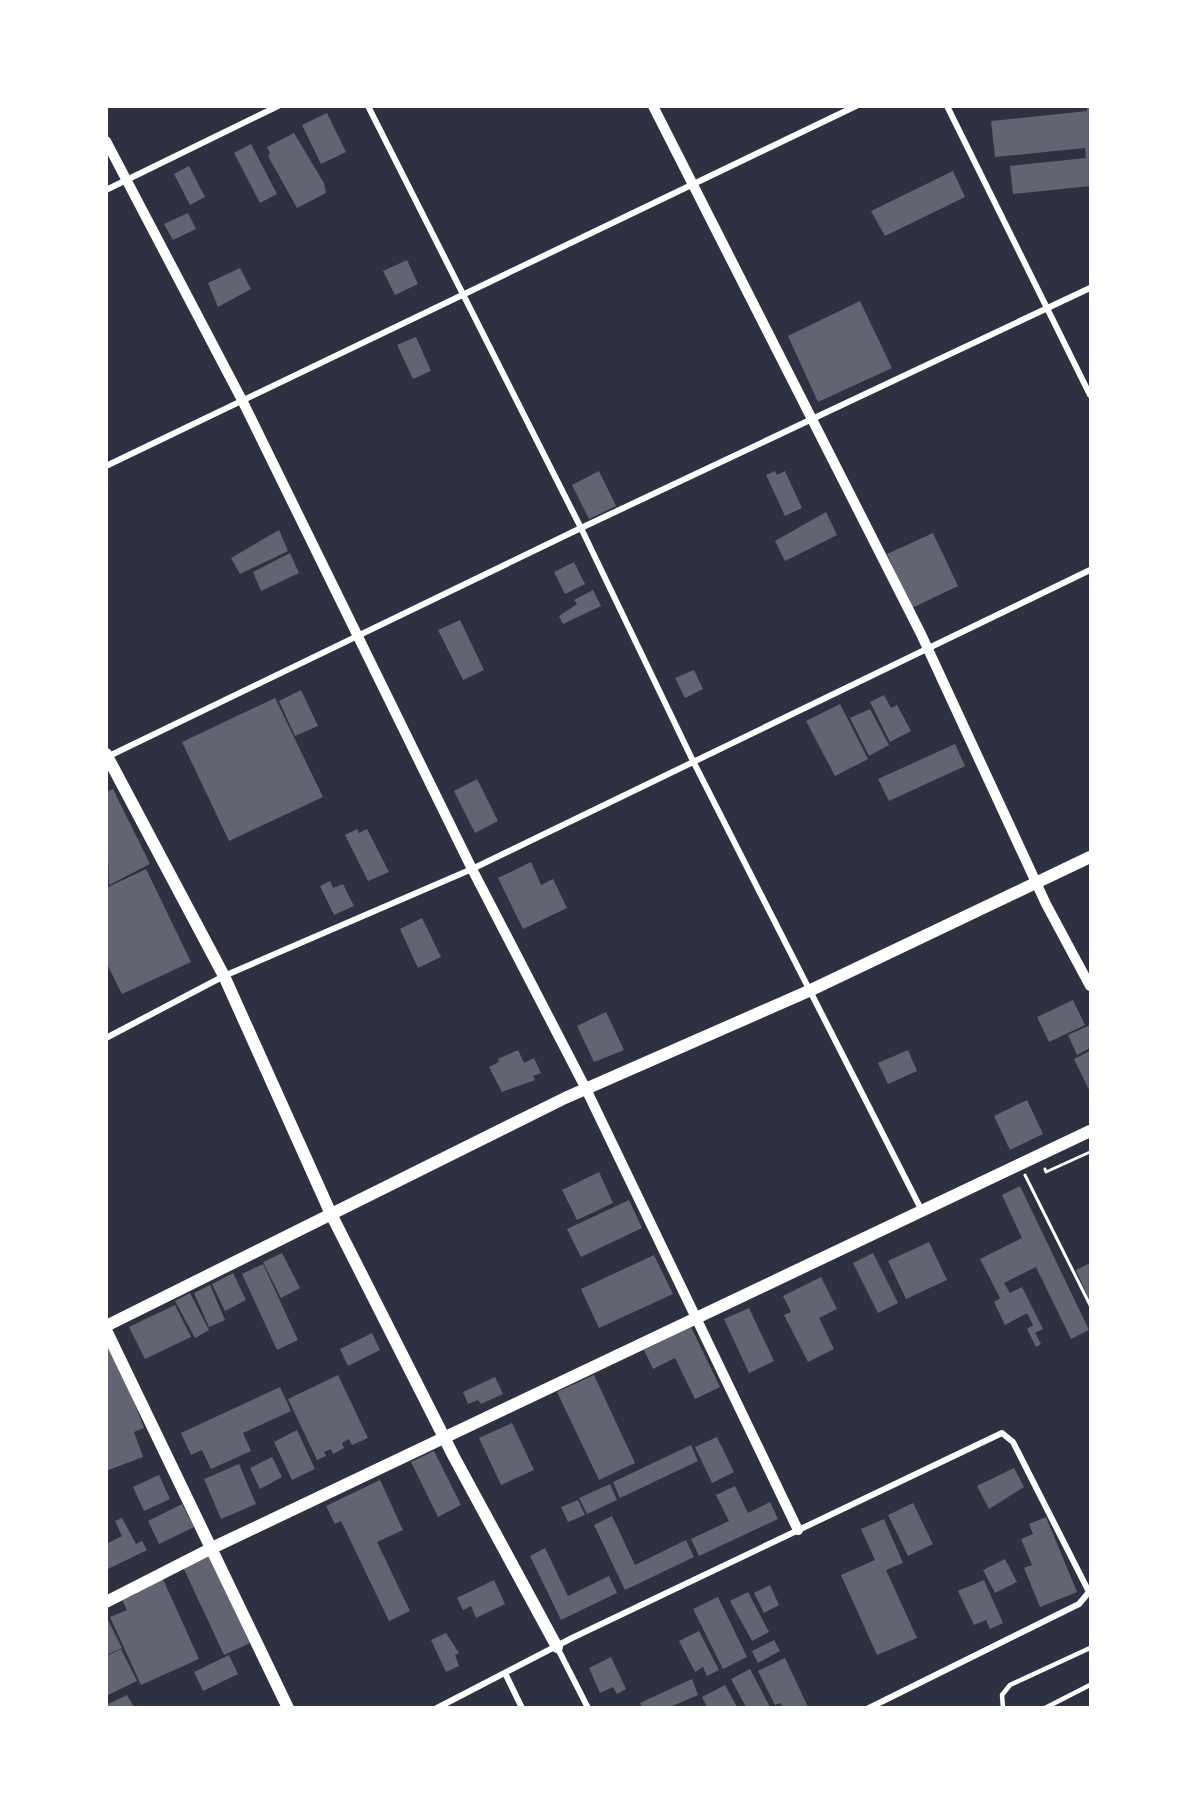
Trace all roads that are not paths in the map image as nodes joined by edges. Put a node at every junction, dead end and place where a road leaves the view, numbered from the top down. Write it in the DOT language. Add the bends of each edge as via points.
graph roads {
  1 [pos="278,106"];
  2 [pos="368,106"];
  3 [pos="653,106"];
  4 [pos="856,106"];
  5 [pos="947,106"];
  6 [pos="106,141"];
  7 [pos="126,180"];
  8 [pos="693,184"];
  9 [pos="106,190"];
  10 [pos="1090,288"];
  11 [pos="462,295"];
  12 [pos="1047,310"];
  13 [pos="1090,395"];
  14 [pos="243,402"];
  15 [pos="813,418"];
  16 [pos="106,466"];
  17 [pos="581,528"];
  18 [pos="1090,570"];
  19 [pos="359,636"];
  20 [pos="928,650"];
  21 [pos="107,756"];
  22 [pos="693,761"];
  23 [pos="1090,857"];
  24 [pos="472,869"];
  25 [pos="1036,883"];
  26 [pos="224,976"];
  27 [pos="1090,986"];
  28 [pos="811,990"];
  29 [pos="106,1038"];
  30 [pos="586,1089"];
  31 [pos="1090,1131"];
  32 [pos="923,1211"];
  33 [pos="331,1214"];
  34 [pos="699,1318"];
  35 [pos="106,1328"];
  36 [pos="444,1437"];
  37 [pos="798,1530"];
  38 [pos="212,1548"];
  39 [pos="1088,1598"];
  40 [pos="106,1602"];
  41 [pos="557,1647"];
  42 [pos="1090,1648"];
  43 [pos="505,1673"];
  44 [pos="1090,1685"];
  45 [pos="288,1707"];
  46 [pos="437,1707"];
  47 [pos="522,1707"];
  48 [pos="588,1707"];
  49 [pos="869,1707"];
  50 [pos="1003,1707"];
  51 [pos="1045,1707"];
  1 -- 7 [label="street"];
  2 -- 11 [label="street"];
  3 -- 8 [label="street"];
  4 -- 8 [label="street"];
  5 -- 12 [label="street"];
  6 -- 7 [label="street"];
  7 -- 9 [label="street"];
  7 -- 14 [label="street"];
  8 -- 11 [label="street"];
  8 -- 15 [label="street"];
  10 -- 12 [label="street"];
  11 -- 14 [label="street"];
  11 -- 17 [label="street"];
  12 -- 13 [label="street"];
  12 -- 15 [label="street"];
  14 -- 16 [label="street"];
  14 -- 19 [label="street"];
  15 -- 17 [label="street"];
  15 -- 20 [label="street"];
  17 -- 19 [label="street"];
  17 -- 22 [label="street"];
  18 -- 20 [label="street"];
  19 -- 21 [label="street"];
  19 -- 24 [label="street"];
  20 -- 22 [label="street"];
  20 -- 25 [label="street"];
  21 -- 26 [label="main road"];
  22 -- 24 [label="street"];
  22 -- 28 [label="street"];
  23 -- 25 [label="main road"];
  24 -- 26 [label="street"];
  24 -- 30 [label="street"];
  25 -- 27 [label="street"];
  25 -- 28 [label="main road"];
  26 -- 29 [label="street"];
  26 -- 33 [label="main road"];
  28 -- 30 [label="main road"];
  28 -- 32 [label="street"];
  30 -- 33 [label="main road"];
  30 -- 34 [label="street"];
  31 -- 32 [label="main road"];
  32 -- 34 [label="main road"];
  33 -- 35 [label="main road"];
  33 -- 36 [label="main road"];
  34 -- 36 [label="main road"];
  34 -- 37 [label="street"];
  35 -- 38 [label="main road"];
  36 -- 38 [label="main road"];
  36 -- 41 [label="main road"];
  37 -- 39 [label="street" via="1002,1433 1013,1442 1089,1592"];
  37 -- 41 [label="street"];
  38 -- 40 [label="main road"];
  38 -- 45 [label="main road"];
  39 -- 49 [label="street"];
  41 -- 43 [label="street"];
  41 -- 48 [label="street"];
  42 -- 50 [label="lane" via="1010,1685 1002,1695"];
  43 -- 46 [label="street"];
  43 -- 47 [label="street"];
  44 -- 51 [label="lane"];
}
